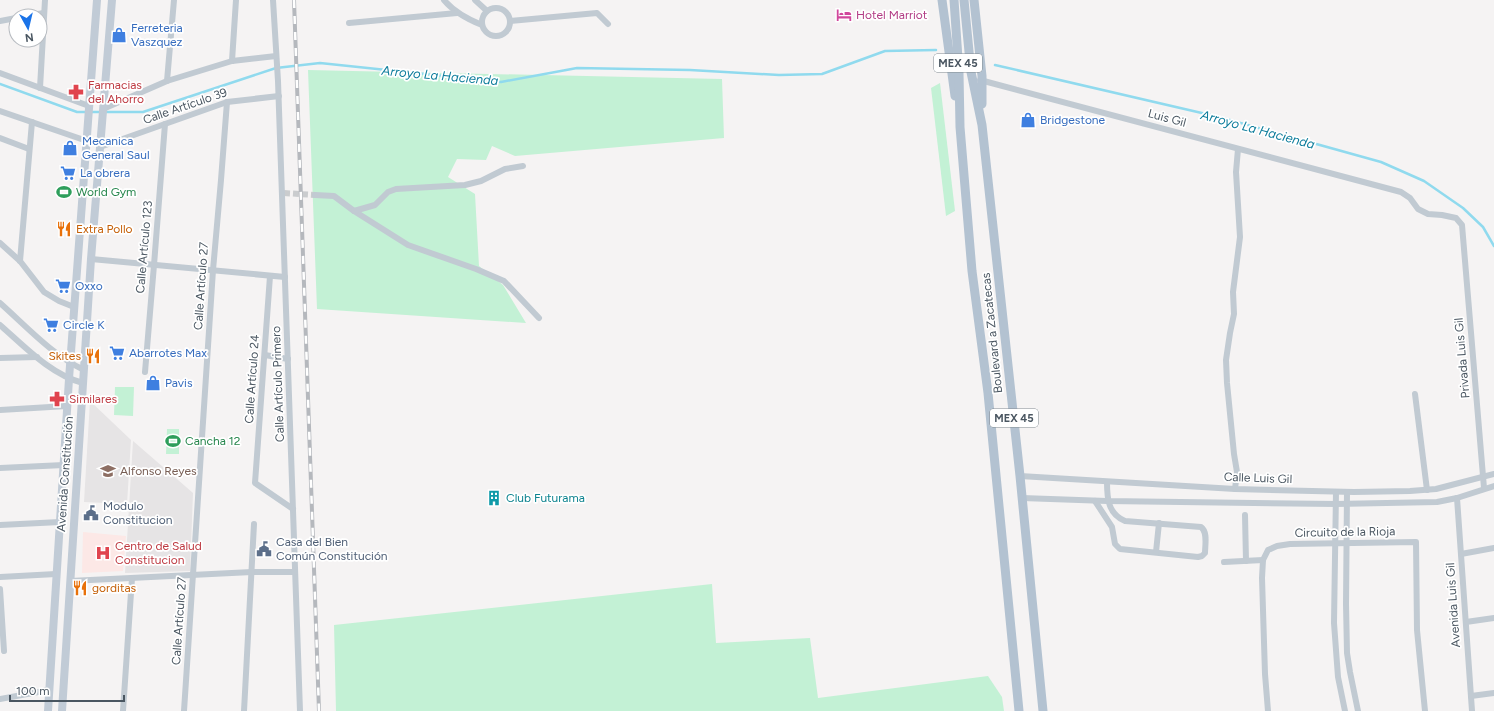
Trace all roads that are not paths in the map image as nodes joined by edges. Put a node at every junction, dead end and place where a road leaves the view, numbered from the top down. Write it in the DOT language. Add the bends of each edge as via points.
graph roads {
  1 [pos="97,0"];
  2 [pos="112,0"];
  3 [pos="174,0"];
  4 [pos="236,0"];
  5 [pos="273,0"];
  6 [pos="444,0"];
  7 [pos="475,0"];
  8 [pos="942,0"];
  9 [pos="954,0"];
  10 [pos="964,0"];
  11 [pos="974,0"];
  12 [pos="487,11"];
  13 [pos="457,13"];
  14 [pos="510,21"];
  15 [pos="348,23"];
  16 [pos="608,24"];
  17 [pos="482,25"];
  18 [pos="42,48"];
  19 [pos="276,56"];
  20 [pos="232,61"];
  21 [pos="0,73"];
  22 [pos="977,79"];
  23 [pos="168,81"];
  24 [pos="40,88"];
  25 [pos="279,96"];
  26 [pos="227,102"];
  27 [pos="89,108"];
  28 [pos="0,111"];
  29 [pos="103,111"];
  30 [pos="32,122"];
  31 [pos="164,124"];
  32 [pos="960,127"];
  33 [pos="0,138"];
  34 [pos="87,138"];
  35 [pos="100,147"];
  36 [pos="1238,148"];
  37 [pos="29,149"];
  38 [pos="524,166"];
  39 [pos="315,195"];
  40 [pos="354,211"];
  41 [pos="1462,226"];
  42 [pos="0,243"];
  43 [pos="91,259"];
  44 [pos="20,261"];
  45 [pos="154,265"];
  46 [pos="213,270"];
  47 [pos="270,276"];
  48 [pos="285,278"];
  49 [pos="0,303"];
  50 [pos="74,307"];
  51 [pos="539,318"];
  52 [pos="0,325"];
  53 [pos="265,355"];
  54 [pos="37,357"];
  55 [pos="0,358"];
  56 [pos="288,359"];
  57 [pos="71,364"];
  58 [pos="84,370"];
  59 [pos="144,372"];
  60 [pos="69,379"];
  61 [pos="83,383"];
  62 [pos="1415,394"];
  63 [pos="67,406"];
  64 [pos="0,410"];
  65 [pos="64,465"];
  66 [pos="0,468"];
  67 [pos="1494,474"];
  68 [pos="1020,476"];
  69 [pos="1482,477"];
  70 [pos="1107,482"];
  71 [pos="1494,486"];
  72 [pos="1484,488"];
  73 [pos="1235,489"];
  74 [pos="1427,490"];
  75 [pos="1336,492"];
  76 [pos="1347,492"];
  77 [pos="1022,498"];
  78 [pos="1457,498"];
  79 [pos="1095,501"];
  80 [pos="1107,501"];
  81 [pos="1336,504"];
  82 [pos="1347,504"];
  83 [pos="293,509"];
  84 [pos="1244,516"];
  85 [pos="60,522"];
  86 [pos="254,524"];
  87 [pos="1159,524"];
  88 [pos="0,525"];
  89 [pos="1336,542"];
  90 [pos="1346,542"];
  91 [pos="1494,548"];
  92 [pos="1156,552"];
  93 [pos="1461,554"];
  94 [pos="1263,560"];
  95 [pos="1246,561"];
  96 [pos="1224,562"];
  97 [pos="252,572"];
  98 [pos="295,572"];
  99 [pos="56,574"];
  100 [pos="193,575"];
  101 [pos="0,577"];
  102 [pos="132,578"];
  103 [pos="70,581"];
  104 [pos="0,589"];
  105 [pos="1494,618"];
  106 [pos="1466,622"];
  107 [pos="4,651"];
  108 [pos="49,690"];
  109 [pos="1494,693"];
  110 [pos="1471,696"];
  111 [pos="0,699"];
  112 [pos="48,711"];
  113 [pos="62,711"];
  114 [pos="123,711"];
  115 [pos="184,711"];
  116 [pos="244,711"];
  117 [pos="300,711"];
  118 [pos="1019,711"];
  119 [pos="1043,711"];
  120 [pos="1268,711"];
  121 [pos="1344,711"];
  122 [pos="1358,711"];
  123 [pos="1425,711"];
  124 [pos="1472,711"];
  1 -- 27 [label="main road, Avenida Constitución"];
  2 -- 29 [label="main road, Avenida Constitución"];
  3 -- 23 [label="street"];
  4 -- 20 [label="street"];
  5 -- 19 [label="street, Calle Artículo Primero"];
  6 -- 13 [label="street"];
  7 -- 12 [label="street"];
  8 -- 32 [label="main road"];
  9 -- 32 [label="main road, Boulevard a Zacatecas / MEX 45"];
  10 -- 22 [label="main road, Boulevard a Zacatecas / MEX 45"];
  11 -- 22 [label="main road"];
  12 -- 14 [label="street" via="495,8 504,10"];
  12 -- 17 [label="street"];
  13 -- 15 [label="street"];
  13 -- 17 [label="street"];
  14 -- 16 [label="street" via="597,13"];
  14 -- 17 [label="street" via="508,30 500,36 490,35"];
  18 -- 24 [label="street"];
  19 -- 20 [label="street"];
  19 -- 25 [label="street, Calle Artículo Primero"];
  20 -- 23 [label="street"];
  21 -- 24 [label="street"];
  22 -- 36 [label="street, Luis Gil"];
  22 -- 68 [label="main road, Boulevard a Zacatecas / MEX 45"];
  23 -- 29 [label="street"];
  24 -- 27 [label="street"];
  25 -- 26 [label="street, Calle Artículo 39"];
  25 -- 48 [label="street, Calle Artículo Primero"];
  26 -- 31 [label="street, Calle Artículo 39"];
  26 -- 46 [label="street, Calle Artículo 27"];
  27 -- 34 [label="main road, Avenida Constitución"];
  28 -- 30 [label="street"];
  29 -- 35 [label="main road, Avenida Constitución"];
  30 -- 34 [label="street"];
  30 -- 37 [label="street"];
  31 -- 35 [label="street, Calle Artículo 39"];
  31 -- 45 [label="street, Calle Artículo 123"];
  32 -- 118 [label="main road, Boulevard a Zacatecas / MEX 45" via="972,271 988,393"];
  33 -- 37 [label="street"];
  34 -- 50 [label="main road, Avenida Constitución"];
  35 -- 43 [label="main road, Avenida Constitución"];
  36 -- 41 [label="street, Luis Gil" via="1401,192 1410,198 1418,209 1428,214 1456,218"];
  36 -- 73 [label="street" via="1236,172 1240,237 1233,292 1234,314 1226,360 1237,472"];
  37 -- 44 [label="street"];
  38 -- 40 [label="street" via="506,169 481,181 466,184 396,189 388,192 376,205"];
  39 -- 40 [label="street" via="334,196"];
  40 -- 51 [label="street" via="408,245 504,281"];
  41 -- 69 [label="street, Privada Luis Gil"];
  42 -- 44 [label="street"];
  43 -- 45 [label="street"];
  43 -- 58 [label="main road, Avenida Constitución"];
  44 -- 50 [label="street" via="44,292"];
  45 -- 46 [label="street"];
  45 -- 59 [label="street, Calle Artículo 123"];
  46 -- 47 [label="street"];
  46 -- 100 [label="street, Calle Artículo 27"];
  47 -- 48 [label="street"];
  47 -- 53 [label="street, Calle Artículo 24"];
  48 -- 56 [label="street, Calle Artículo Primero"];
  49 -- 57 [label="street"];
  50 -- 57 [label="main road, Avenida Constitución"];
  52 -- 54 [label="street"];
  53 -- 56 [label="street"];
  53 -- 83 [label="street, Calle Artículo 24" via="255,483"];
  54 -- 55 [label="street"];
  54 -- 60 [label="street"];
  56 -- 83 [label="street, Calle Artículo Primero"];
  57 -- 58 [label="street"];
  57 -- 60 [label="main road, Avenida Constitución"];
  58 -- 61 [label="main road, Avenida Constitución"];
  60 -- 61 [label="street"];
  60 -- 63 [label="main road, Avenida Constitución"];
  61 -- 103 [label="main road, Avenida Constitución"];
  62 -- 74 [label="street"];
  63 -- 64 [label="street"];
  63 -- 65 [label="main road, Avenida Constitución"];
  65 -- 66 [label="street"];
  65 -- 85 [label="main road, Avenida Constitución"];
  67 -- 69 [label="street, Calle Luis Gil"];
  68 -- 70 [label="street, Calle Luis Gil"];
  68 -- 77 [label="main road, Boulevard a Zacatecas / MEX 45"];
  69 -- 72 [label="street, Privada Luis Gil"];
  69 -- 74 [label="street, Calle Luis Gil"];
  70 -- 73 [label="street, Calle Luis Gil"];
  70 -- 80 [label="street"];
  71 -- 72 [label="street, Calle Luis Gil"];
  72 -- 78 [label="street, Calle Luis Gil"];
  73 -- 75 [label="street, Calle Luis Gil"];
  74 -- 76 [label="street, Calle Luis Gil"];
  75 -- 76 [label="street, Calle Luis Gil"];
  75 -- 81 [label="street"];
  76 -- 82 [label="street"];
  77 -- 79 [label="street, Calle Luis Gil"];
  77 -- 119 [label="main road, Boulevard a Zacatecas / MEX 45"];
  78 -- 82 [label="street, Calle Luis Gil" via="1437,502"];
  78 -- 93 [label="street, Avenida Luis Gil"];
  79 -- 80 [label="street, Calle Luis Gil"];
  79 -- 92 [label="street" via="1112,527 1115,544 1120,549"];
  80 -- 81 [label="street, Calle Luis Gil"];
  80 -- 87 [label="street" via="1117,518"];
  81 -- 82 [label="street, Calle Luis Gil"];
  81 -- 89 [label="street"];
  82 -- 90 [label="street"];
  83 -- 98 [label="street, Calle Artículo Primero"];
  84 -- 95 [label="street"];
  85 -- 88 [label="street"];
  85 -- 99 [label="main road, Avenida Constitución"];
  86 -- 97 [label="street"];
  87 -- 92 [label="street"];
  87 -- 92 [label="street" via="1201,527 1205,532 1205,553 1198,557"];
  89 -- 90 [label="street, Circuito de la Rioja"];
  89 -- 94 [label="street, Circuito de la Rioja" via="1277,546 1268,550"];
  89 -- 121 [label="street" via="1334,623 1338,677"];
  90 -- 122 [label="street" via="1347,653"];
  90 -- 123 [label="street, Circuito de la Rioja" via="1416,542 1418,630"];
  91 -- 93 [label="street"];
  93 -- 106 [label="street, Avenida Luis Gil"];
  94 -- 95 [label="street"];
  94 -- 120 [label="street" via="1264,674"];
  95 -- 96 [label="street"];
  97 -- 98 [label="street"];
  97 -- 100 [label="street"];
  97 -- 116 [label="street"];
  98 -- 117 [label="street, Calle Artículo Primero"];
  99 -- 101 [label="street"];
  99 -- 108 [label="main road, Avenida Constitución"];
  100 -- 102 [label="street"];
  100 -- 115 [label="street, Calle Artículo 27"];
  102 -- 103 [label="street"];
  102 -- 114 [label="street"];
  103 -- 113 [label="main road, Avenida Constitución"];
  104 -- 107 [label="street"];
  105 -- 106 [label="street"];
  106 -- 110 [label="street, Avenida Luis Gil"];
  108 -- 111 [label="street"];
  108 -- 112 [label="main road, Avenida Constitución"];
  109 -- 110 [label="street"];
  110 -- 124 [label="street, Avenida Luis Gil"];
}
